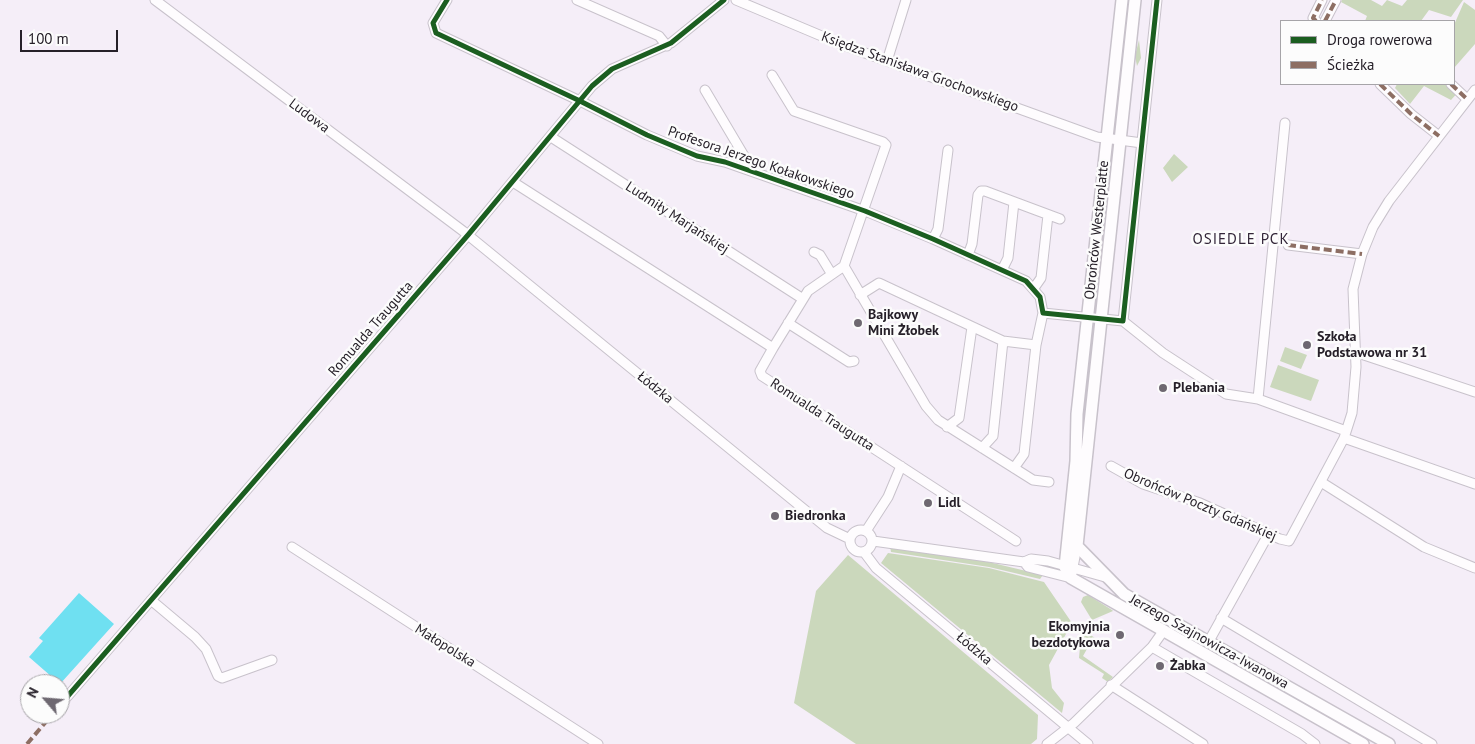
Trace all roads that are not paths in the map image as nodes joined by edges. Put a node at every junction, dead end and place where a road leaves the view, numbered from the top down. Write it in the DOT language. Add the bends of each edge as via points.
graph roads {
  1 [pos="155,0"];
  2 [pos="447,0"];
  3 [pos="577,0"];
  4 [pos="724,0"];
  5 [pos="736,0"];
  6 [pos="906,0"];
  7 [pos="1122,0"];
  8 [pos="1135,0"];
  9 [pos="1157,0"];
  10 [pos="1322,0"];
  11 [pos="1336,0"];
  12 [pos="1315,20"];
  13 [pos="1326,20"];
  14 [pos="667,46"];
  15 [pos="887,61"];
  16 [pos="772,75"];
  17 [pos="1381,85"];
  18 [pos="1453,85"];
  19 [pos="705,90"];
  20 [pos="1475,90"];
  21 [pos="1467,100"];
  22 [pos="580,101"];
  23 [pos="1285,123"];
  24 [pos="1439,136"];
  25 [pos="551,137"];
  26 [pos="1107,139"];
  27 [pos="1120,140"];
  28 [pos="1142,143"];
  29 [pos="948,150"];
  30 [pos="753,171"];
  31 [pos="513,182"];
  32 [pos="1014,202"];
  33 [pos="865,211"];
  34 [pos="1048,215"];
  35 [pos="1060,219"];
  36 [pos="466,233"];
  37 [pos="933,239"];
  38 [pos="1288,245"];
  39 [pos="814,252"];
  40 [pos="968,254"];
  41 [pos="1362,254"];
  42 [pos="844,266"];
  43 [pos="1002,270"];
  44 [pos="831,273"];
  45 [pos="1034,288"];
  46 [pos="860,295"];
  47 [pos="802,299"];
  48 [pos="1043,313"];
  49 [pos="1087,317"];
  50 [pos="1100,318"];
  51 [pos="1123,321"];
  52 [pos="788,323"];
  53 [pos="972,327"];
  54 [pos="1003,341"];
  55 [pos="1036,345"];
  56 [pos="773,348"];
  57 [pos="1355,352"];
  58 [pos="854,361"];
  59 [pos="1475,392"];
  60 [pos="1258,399"];
  61 [pos="947,427"];
  62 [pos="1345,434"];
  63 [pos="982,448"];
  64 [pos="900,466"];
  65 [pos="1111,466"];
  66 [pos="1014,468"];
  67 [pos="1049,482"];
  68 [pos="1321,482"];
  69 [pos="1475,484"];
  70 [pos="866,530"];
  71 [pos="1268,535"];
  72 [pos="850,539"];
  73 [pos="873,541"];
  74 [pos="1016,541"];
  75 [pos="1077,546"];
  76 [pos="292,548"];
  77 [pos="864,552"];
  78 [pos="1475,568"];
  79 [pos="1070,571"];
  80 [pos="1106,578"];
  81 [pos="151,600"];
  82 [pos="1221,618"];
  83 [pos="1164,630"];
  84 [pos="1209,641"];
  85 [pos="1152,647"];
  86 [pos="272,660"];
  87 [pos="1111,685"];
  88 [pos="70,693"];
  89 [pos="1068,728"];
  90 [pos="598,744"];
  91 [pos="1047,744"];
  92 [pos="1088,744"];
  93 [pos="1203,744"];
  94 [pos="1315,744"];
  95 [pos="1363,744"];
  96 [pos="1389,744"];
  97 [pos="1432,744"];
  1 -- 36 [label="street, Ludowa"];
  2 -- 22 [label="street, Profesora Jerzego Kołakowskiego" via="433,23 436,33"];
  3 -- 14 [label="street" via="659,36"];
  4 -- 14 [label="street, Romualda Traugutta"];
  5 -- 15 [label="street, Księdza Stanisława Grochowskiego"];
  6 -- 15 [label="street"];
  7 -- 26 [label="main road, Obrońców Westerplatte"];
  8 -- 27 [label="main road, Obrońców Westerplatte"];
  9 -- 28 [label="street"];
  10 -- 12 [label="street" via="1313,18"];
  11 -- 13 [label="street"];
  14 -- 22 [label="street, Romualda Traugutta" via="612,69"];
  15 -- 26 [label="street, Księdza Stanisława Grochowskiego"];
  16 -- 33 [label="street, Profesora Jerzego Kołakowskiego" via="794,111 886,145"];
  17 -- 24 [label="street"];
  18 -- 21 [label="street"];
  19 -- 30 [label="street, Profesora Jerzego Kołakowskiego"];
  20 -- 21 [label="street"];
  21 -- 24 [label="street"];
  22 -- 25 [label="street, Romualda Traugutta"];
  22 -- 30 [label="street, Profesora Jerzego Kołakowskiego" via="697,156"];
  23 -- 60 [label="street"];
  24 -- 41 [label="street" via="1389,200"];
  25 -- 31 [label="street, Romualda Traugutta"];
  25 -- 47 [label="street, Ludmiły Marjańskiej"];
  26 -- 27 [label="street, Księdza Stanisława Grochowskiego"];
  26 -- 49 [label="main road, Obrońców Westerplatte"];
  27 -- 28 [label="street, Księdza Stanisława Grochowskiego"];
  27 -- 50 [label="main road, Obrońców Westerplatte"];
  28 -- 51 [label="street"];
  29 -- 37 [label="street" via="938,229"];
  30 -- 33 [label="street, Profesora Jerzego Kołakowskiego"];
  31 -- 36 [label="street, Romualda Traugutta"];
  31 -- 56 [label="street"];
  32 -- 34 [label="street"];
  32 -- 40 [label="street" via="985,191 978,195"];
  32 -- 43 [label="street" via="1008,258"];
  33 -- 37 [label="street, Profesora Jerzego Kołakowskiego"];
  33 -- 42 [label="street"];
  34 -- 35 [label="street"];
  34 -- 45 [label="street" via="1040,278"];
  36 -- 72 [label="street, Łódzka" via="827,528"];
  36 -- 81 [label="street, Romualda Traugutta"];
  37 -- 40 [label="street, Profesora Jerzego Kołakowskiego"];
  38 -- 41 [label="street"];
  39 -- 44 [label="street" via="820,254"];
  40 -- 43 [label="street, Profesora Jerzego Kołakowskiego"];
  41 -- 57 [label="street" via="1353,289"];
  42 -- 44 [label="street"];
  42 -- 46 [label="street"];
  43 -- 45 [label="street, Profesora Jerzego Kołakowskiego"];
  44 -- 47 [label="street"];
  45 -- 48 [label="street" via="1040,297"];
  46 -- 53 [label="street" via="879,284"];
  46 -- 61 [label="street" via="926,406"];
  47 -- 52 [label="street"];
  48 -- 49 [label="street"];
  48 -- 55 [label="street"];
  49 -- 50 [label="street"];
  49 -- 79 [label="main road, Obrońców Westerplatte"];
  50 -- 51 [label="street"];
  50 -- 75 [label="main road, Obrońców Westerplatte"];
  51 -- 60 [label="street" via="1163,353 1226,394"];
  52 -- 56 [label="street"];
  52 -- 58 [label="street" via="849,362"];
  53 -- 54 [label="street"];
  53 -- 61 [label="street" via="960,418"];
  54 -- 55 [label="street"];
  54 -- 63 [label="street" via="993,436"];
  55 -- 66 [label="street" via="1024,454"];
  56 -- 64 [label="street, Romualda Traugutta" via="760,371 762,376"];
  57 -- 59 [label="street"];
  57 -- 62 [label="street" via="1355,397"];
  60 -- 62 [label="street"];
  61 -- 63 [label="street"];
  62 -- 68 [label="street"];
  62 -- 69 [label="street"];
  63 -- 66 [label="street"];
  64 -- 70 [label="street" via="888,497"];
  64 -- 74 [label="street, Romualda Traugutta"];
  65 -- 71 [label="street, Obrońców Poczty Gdańskiej" via="1143,484 1200,503"];
  66 -- 67 [label="street" via="1033,480"];
  68 -- 71 [label="street, Obrońców Poczty Gdańskiej" via="1289,541"];
  68 -- 78 [label="street" via="1424,547"];
  70 -- 72 [label="street" via="856,531"];
  70 -- 73 [label="street"];
  71 -- 82 [label="street"];
  72 -- 77 [label="street" via="854,549"];
  73 -- 77 [label="street"];
  73 -- 79 [label="street, Jerzego Szajnowicza-Iwanowa" via="1024,562 1030,559 1048,561"];
  75 -- 79 [label="street, Obrońców Westerplatte"];
  75 -- 80 [label="main road"];
  76 -- 90 [label="street, Małopolska"];
  77 -- 89 [label="street, Łódzka" via="876,568"];
  79 -- 80 [label="street, Jerzego Szajnowicza-Iwanowa"];
  79 -- 83 [label="main road, Jerzego Szajnowicza-Iwanowa" via="1093,589"];
  80 -- 84 [label="main road, Jerzego Szajnowicza-Iwanowa" via="1124,594"];
  81 -- 86 [label="street" via="206,649 218,676 222,678"];
  81 -- 88 [label="street, Romualda Traugutta"];
  82 -- 84 [label="street"];
  82 -- 97 [label="street"];
  83 -- 85 [label="street"];
  83 -- 95 [label="main road, Jerzego Szajnowicza-Iwanowa"];
  84 -- 96 [label="main road, Jerzego Szajnowicza-Iwanowa"];
  85 -- 87 [label="street"];
  85 -- 94 [label="street"];
  87 -- 89 [label="street"];
  87 -- 93 [label="street"];
  89 -- 91 [label="street"];
  89 -- 92 [label="street, Łódzka"];
}
